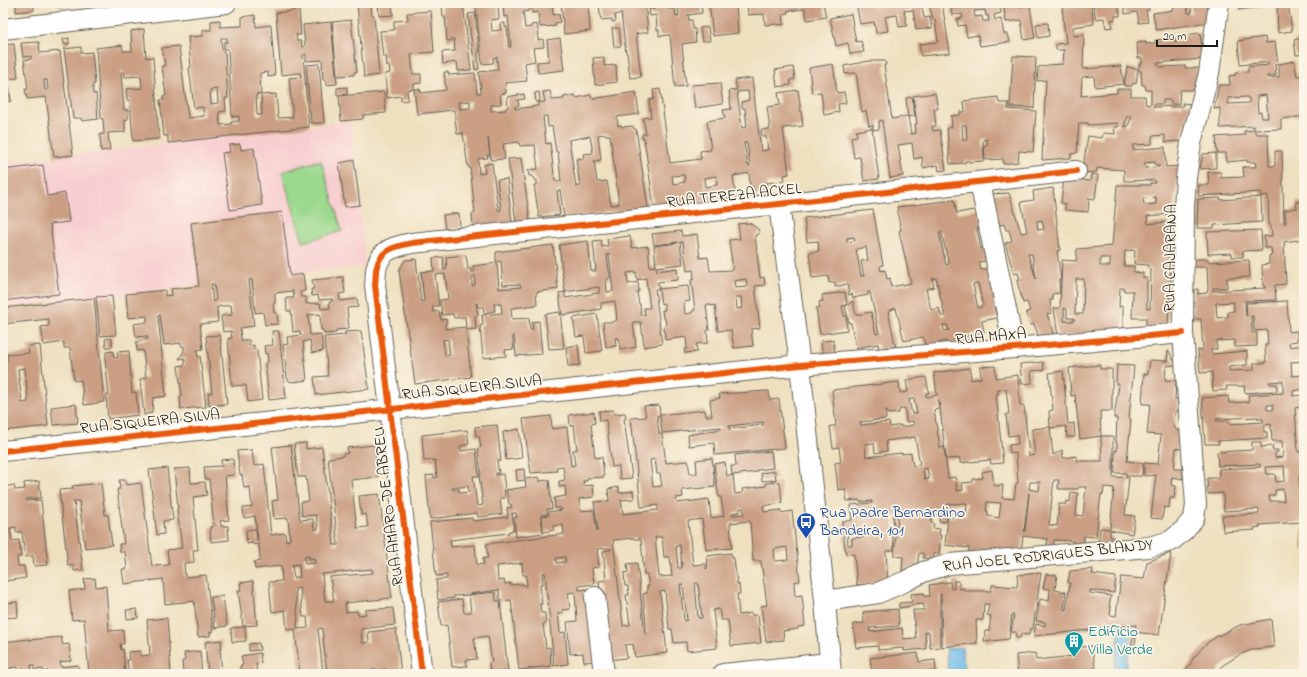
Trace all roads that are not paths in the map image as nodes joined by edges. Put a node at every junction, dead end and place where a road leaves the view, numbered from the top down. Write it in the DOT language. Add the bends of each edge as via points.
graph roads {
  1 [pos="226,3"];
  2 [pos="1219,3"];
  3 [pos="3,29"];
  4 [pos="1076,171"];
  5 [pos="980,182"];
  6 [pos="779,204"];
  7 [pos="395,246"];
  8 [pos="1183,333"];
  9 [pos="1014,348"];
  10 [pos="800,365"];
  11 [pos="391,410"];
  12 [pos="3,451"];
  13 [pos="1194,518"];
  14 [pos="595,597"];
  15 [pos="825,601"];
  16 [pos="830,668"];
  17 [pos="422,674"];
  18 [pos="604,674"];
  19 [pos="723,674"];
  1 -- 3 [label="street"];
  2 -- 8 [label="street, RUA CAJARANA" via="1209,73 1191,142 1186,178"];
  4 -- 5 [label="street, RUA TEREZA ACKEL"];
  5 -- 6 [label="street, RUA TEREZA ACKEL"];
  5 -- 9 [label="street"];
  6 -- 7 [label="street, RUA TEREZA ACKEL"];
  6 -- 10 [label="street"];
  7 -- 11 [label="street, RUA AMARO DE ABREU" via="382,255 377,266 375,285"];
  8 -- 9 [label="street, RUA MAXA"];
  8 -- 13 [label="street, RUA CAJARANA" via="1196,505"];
  9 -- 10 [label="street, RUA MAXA"];
  10 -- 11 [label="street, RUA SIQUEIRA SILVA"];
  10 -- 15 [label="street"];
  11 -- 12 [label="street, RUA SIQUEIRA SILVA"];
  11 -- 17 [label="street, RUA AMARO DE ABREU"];
  13 -- 15 [label="street, RUA JOEL RODRIGUES BLANDY" via="1171,541 1149,547 950,564 923,572 878,593"];
  14 -- 18 [label="street"];
  15 -- 16 [label="street"];
  16 -- 19 [label="street"];
}
